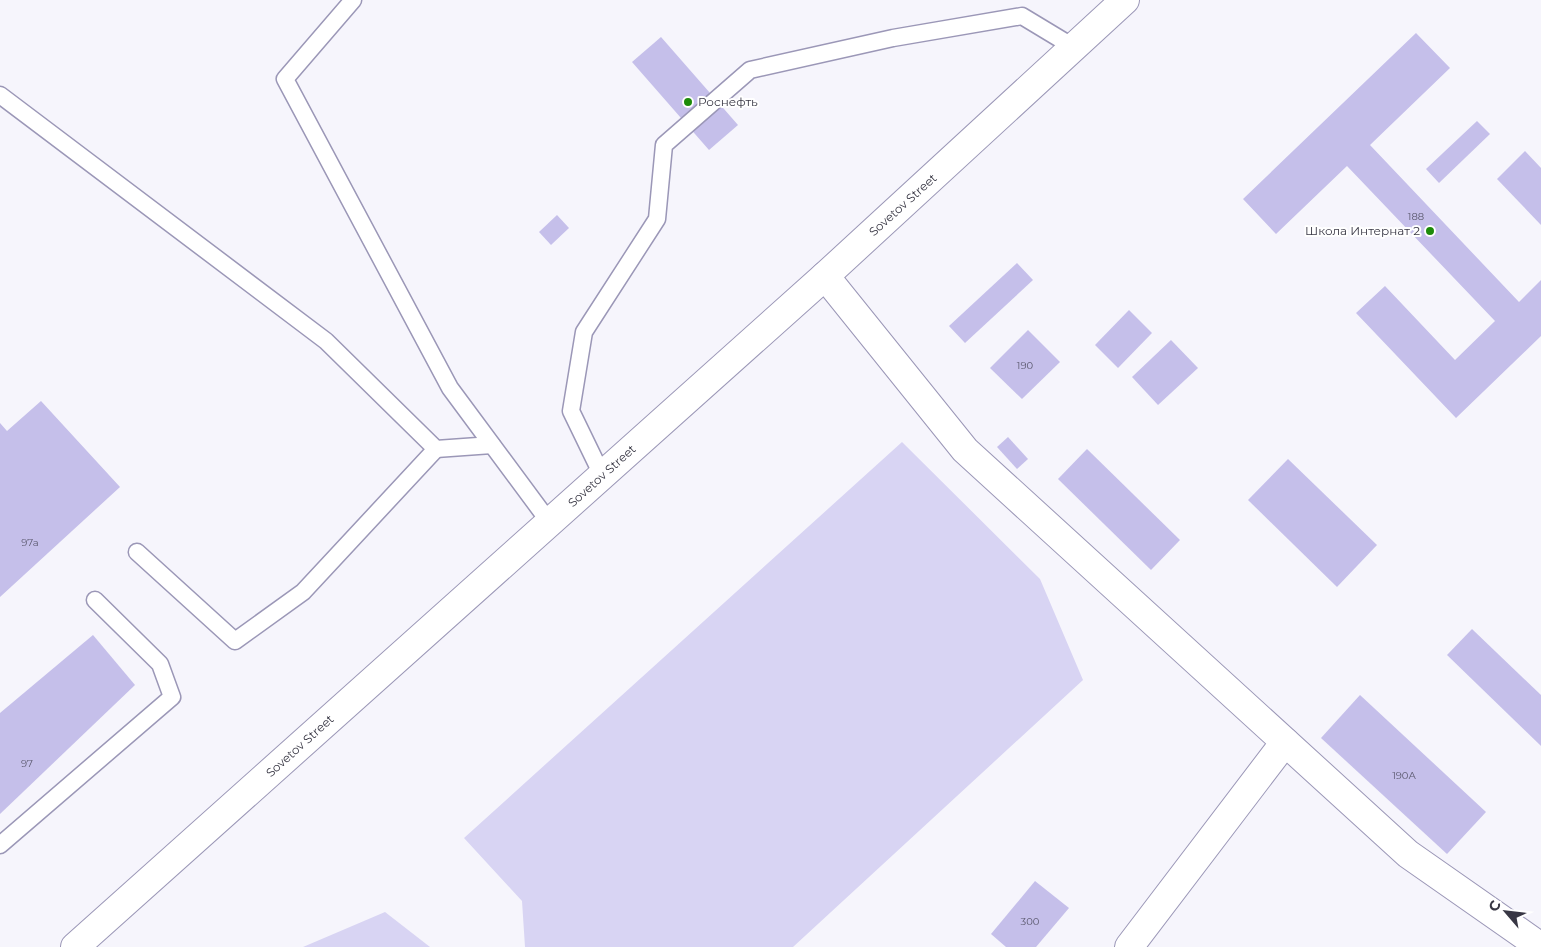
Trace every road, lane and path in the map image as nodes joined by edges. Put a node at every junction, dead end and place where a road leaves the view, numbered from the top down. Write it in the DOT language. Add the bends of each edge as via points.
graph roads {
  1 [pos="353,0"];
  2 [pos="1125,0"];
  3 [pos="1075,48"];
  4 [pos="0,95"];
  5 [pos="825,276"];
  6 [pos="492,445"];
  7 [pos="436,449"];
  8 [pos="602,475"];
  9 [pos="550,523"];
  10 [pos="138,552"];
  11 [pos="95,600"];
  12 [pos="1285,742"];
  13 [pos="0,845"];
  14 [pos="75,947"];
  15 [pos="1130,947"];
  16 [pos="1541,947"];
  1 -- 6 [label="lane" via="285,79 450,388"];
  2 -- 3 [label="main road, Sovetov Street"];
  3 -- 5 [label="main road, Sovetov Street"];
  3 -- 8 [label="lane" via="1022,16 893,38 750,70 664,145 658,219 584,332 571,411"];
  4 -- 7 [label="lane" via="326,341"];
  5 -- 8 [label="main road, Sovetov Street"];
  5 -- 12 [label="main road" via="965,450"];
  6 -- 7 [label="lane"];
  6 -- 9 [label="lane"];
  7 -- 10 [label="lane" via="304,592 235,642"];
  8 -- 9 [label="main road, Sovetov Street"];
  9 -- 14 [label="main road, Sovetov Street"];
  11 -- 13 [label="lane" via="160,664 172,696"];
  12 -- 15 [label="main road"];
  12 -- 16 [label="main road" via="1408,854"];
}
